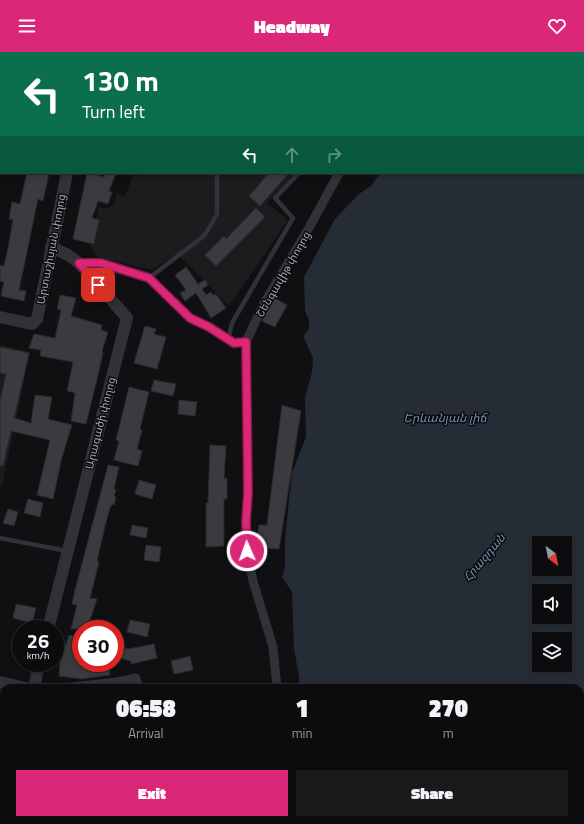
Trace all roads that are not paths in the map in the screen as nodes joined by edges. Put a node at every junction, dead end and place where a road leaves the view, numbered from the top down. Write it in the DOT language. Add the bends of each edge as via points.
graph roads {
  1 [pos="67,174"];
  2 [pos="217,174"];
  3 [pos="298,174"];
  4 [pos="338,174"];
  5 [pos="51,247"];
  6 [pos="79,263"];
  7 [pos="149,278"];
  8 [pos="0,317"];
  9 [pos="228,340"];
  10 [pos="246,342"];
  11 [pos="0,538"];
  12 [pos="67,551"];
  13 [pos="50,620"];
  14 [pos="37,672"];
  15 [pos="35,684"];
  16 [pos="98,684"];
  17 [pos="137,684"];
  18 [pos="278,684"];
  1 -- 5 [label="street, Արտաշիսյան փողոց"];
  2 -- 7 [label="lane" via="217,214 205,235"];
  3 -- 9 [label="lane" via="275,198 293,218 232,323"];
  4 -- 10 [label="street, Շենգավիթ փողոց" via="264,303"];
  5 -- 6 [label="street, Արագածի փողոց"];
  5 -- 8 [label="street, Արտաշիսյան փողոց" via="37,319 32,324"];
  6 -- 7 [label="lane" via="101,263"];
  6 -- 12 [label="street, Արագածի փողոց" via="127,318"];
  7 -- 9 [label="lane" via="190,318"];
  9 -- 10 [label="lane" via="234,343"];
  10 -- 18 [label="street, Շենգավիթ փողոց" via="247,551 253,581 273,647"];
  11 -- 12 [label="lane"];
  12 -- 13 [label="street, Արագածի փողոց"];
  14 -- 15 [label="street"];
  16 -- 17 [label="street" via="136,678"];
}
